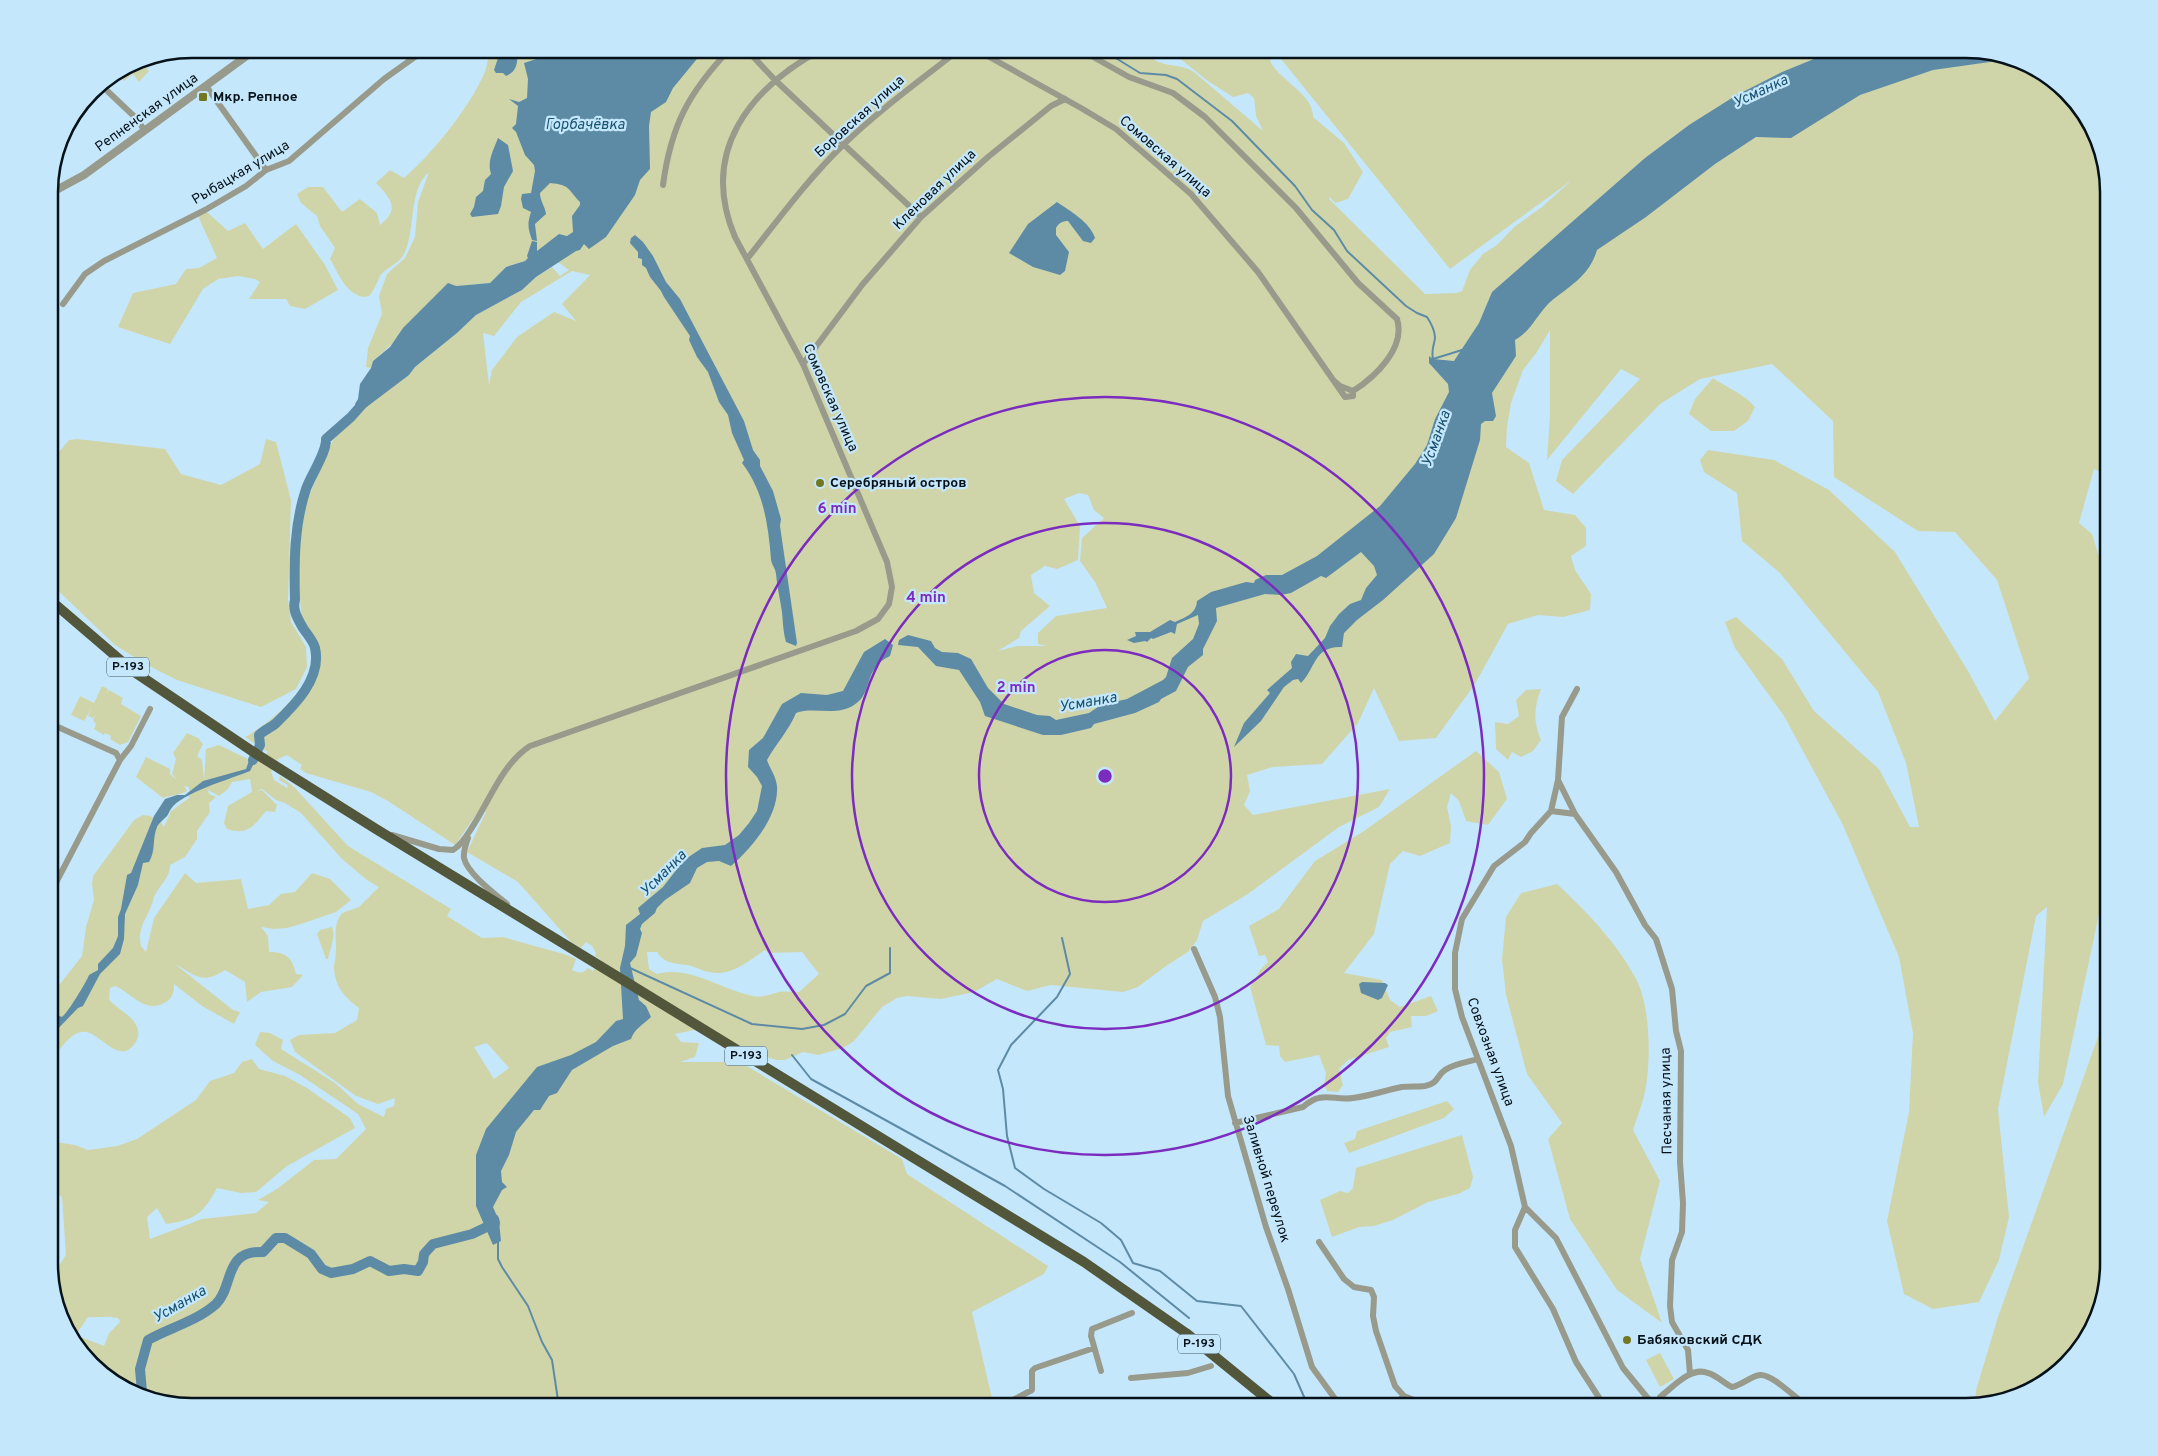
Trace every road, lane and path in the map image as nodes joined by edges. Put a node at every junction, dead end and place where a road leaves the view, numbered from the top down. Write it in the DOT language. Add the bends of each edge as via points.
graph roads {
  1 [pos="244,58"];
  2 [pos="413,58"];
  3 [pos="722,58"];
  4 [pos="754,58"];
  5 [pos="807,58"];
  6 [pos="948,58"];
  7 [pos="991,58"];
  8 [pos="1095,58"];
  9 [pos="775,80"];
  10 [pos="206,86"];
  11 [pos="105,89"];
  12 [pos="1065,99"];
  13 [pos="144,130"];
  14 [pos="843,145"];
  15 [pos="266,170"];
  16 [pos="663,185"];
  17 [pos="58,189"];
  18 [pos="921,217"];
  19 [pos="747,259"];
  20 [pos="63,304"];
  21 [pos="803,364"];
  22 [pos="58,607"];
  23 [pos="1577,689"];
  24 [pos="150,709"];
  25 [pos="58,727"];
  26 [pos="120,760"];
  27 [pos="1558,780"];
  28 [pos="1551,811"];
  29 [pos="481,812"];
  30 [pos="1576,814"];
  31 [pos="376,829"];
  32 [pos="58,879"];
  33 [pos="531,924"];
  34 [pos="1194,950"];
  35 [pos="1478,1059"];
  36 [pos="1235,1123"];
  37 [pos="1525,1207"];
  38 [pos="1319,1242"];
  39 [pos="1132,1313"];
  40 [pos="1094,1348"];
  41 [pos="1211,1366"];
  42 [pos="1100,1371"];
  43 [pos="1690,1374"];
  44 [pos="1131,1378"];
  45 [pos="1404,1396"];
  46 [pos="1017,1398"];
  47 [pos="1266,1398"];
  48 [pos="1334,1398"];
  49 [pos="1402,1398"];
  50 [pos="1409,1398"];
  51 [pos="1599,1398"];
  52 [pos="1651,1398"];
  53 [pos="1660,1398"];
  54 [pos="1797,1398"];
  1 -- 10 [label="street, Репненская улица"];
  2 -- 15 [label="street, Рыбацкая улица" via="384,79 289,161"];
  3 -- 16 [label="street" via="702,80 682,116 673,139"];
  4 -- 9 [label="street"];
  5 -- 9 [label="street, Сомовская улица"];
  6 -- 14 [label="street, Боровская улица"];
  7 -- 12 [label="street, Сомовская улица"];
  8 -- 12 [label="street, Сомовская улица" via="1129,77 1166,90 1195,108 1279,191 1351,275 1397,319 1397,336 1380,369 1353,391 1353,396 1345,398 1258,272 1191,194 1116,129"];
  9 -- 14 [label="street"];
  9 -- 19 [label="street, Сомовская улица" via="746,112 732,137 722,170 726,214"];
  10 -- 13 [label="street, Репненская улица"];
  10 -- 15 [label="street"];
  11 -- 13 [label="street" via="138,120"];
  12 -- 18 [label="street, Кленовая улица" via="1050,106 995,151"];
  13 -- 17 [label="street, Репненская улица"];
  14 -- 18 [label="street"];
  14 -- 19 [label="street, Боровская улица" via="797,195"];
  15 -- 20 [label="street, Рыбацкая улица" via="205,210 85,274"];
  18 -- 21 [label="street, Кленовая улица" via="862,285"];
  19 -- 21 [label="street, Сомовская улица"];
  21 -- 29 [label="street, Сомовская улица" via="887,562 892,592 885,611 871,624 847,634 534,744 513,762"];
  22 -- 31 [label="highway, Р-193" via="133,671 213,726"];
  23 -- 27 [label="street" via="1562,717"];
  24 -- 26 [label="street"];
  25 -- 26 [label="street" via="116,753"];
  26 -- 32 [label="street"];
  27 -- 28 [label="street"];
  27 -- 30 [label="street, Песчаная улица"];
  28 -- 30 [label="street"];
  28 -- 35 [label="street, Совхозная улица" via="1525,842 1489,871 1462,919 1455,953 1455,989"];
  29 -- 31 [label="street" via="460,844 451,851 420,845"];
  29 -- 33 [label="street" via="465,846 465,861 487,887"];
  30 -- 43 [label="street, Песчаная улица" via="1656,938 1672,989 1681,1051 1683,1202 1682,1232 1672,1260 1670,1306 1672,1322 1688,1350"];
  31 -- 33 [label="highway, Р-193"];
  33 -- 47 [label="highway, Р-193" via="1118,1284 1186,1333"];
  34 -- 36 [label="street, Заливной переулок" via="1215,997 1220,1017 1228,1096"];
  35 -- 36 [label="street" via="1448,1068 1434,1083 1423,1086 1400,1087 1348,1099 1322,1097 1303,1107"];
  35 -- 37 [label="street, Совхозная улица" via="1511,1146"];
  36 -- 48 [label="street, Заливной переулок" via="1312,1367"];
  37 -- 51 [label="street" via="1515,1230 1516,1247 1553,1309 1576,1362"];
  37 -- 52 [label="street" via="1556,1238 1623,1368"];
  38 -- 45 [label="street" via="1344,1279 1354,1287 1371,1290 1376,1331 1395,1386"];
  39 -- 40 [label="street" via="1092,1329"];
  40 -- 42 [label="street"];
  40 -- 46 [label="street" via="1034,1368 1032,1390"];
  41 -- 44 [label="street" via="1188,1373"];
  43 -- 53 [label="street"];
  43 -- 54 [label="street" via="1708,1372 1732,1387 1758,1375 1770,1377"];
  45 -- 49 [label="street"];
  45 -- 50 [label="street"];
}
